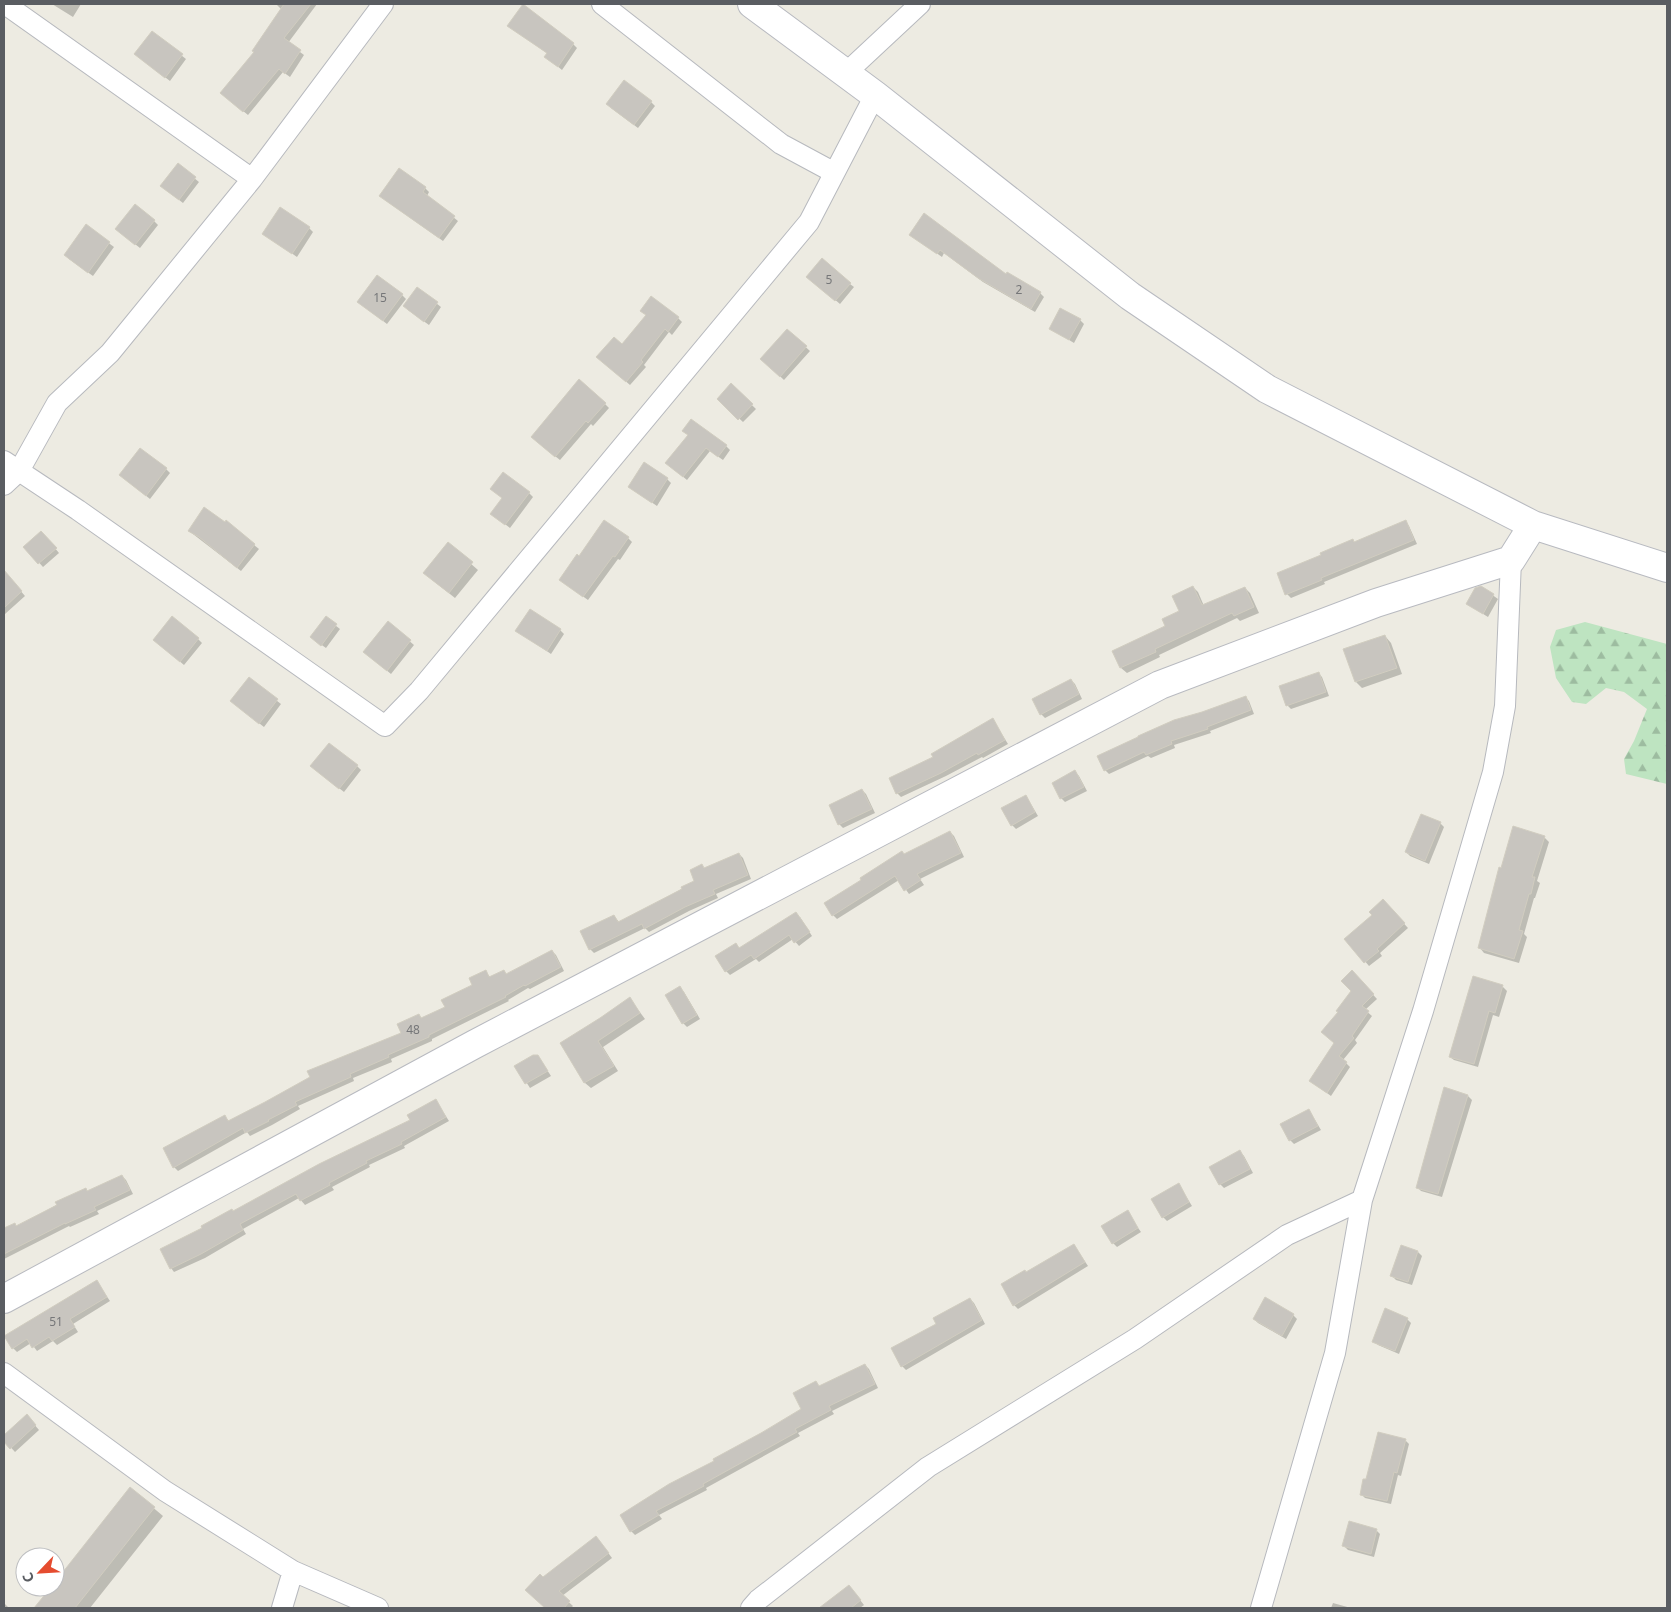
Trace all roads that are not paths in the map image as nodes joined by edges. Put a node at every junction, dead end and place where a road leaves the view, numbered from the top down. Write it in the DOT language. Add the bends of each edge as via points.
graph roads {
  1 [pos="5,4"];
  2 [pos="383,4"];
  3 [pos="602,4"];
  4 [pos="752,4"];
  5 [pos="920,4"];
  6 [pos="846,73"];
  7 [pos="875,95"];
  8 [pos="833,172"];
  9 [pos="252,179"];
  10 [pos="11,466"];
  11 [pos="4,485"];
  12 [pos="1533,525"];
  13 [pos="1511,560"];
  14 [pos="1667,568"];
  15 [pos="1362,1200"];
  16 [pos="4,1299"];
  17 [pos="4,1373"];
  18 [pos="293,1570"];
  19 [pos="282,1608"];
  20 [pos="378,1608"];
  21 [pos="752,1608"];
  22 [pos="1261,1608"];
  1 -- 9 [label="street"];
  2 -- 9 [label="street"];
  3 -- 8 [label="street" via="781,144"];
  4 -- 6 [label="street"];
  5 -- 6 [label="street"];
  6 -- 7 [label="street"];
  7 -- 8 [label="street"];
  7 -- 12 [label="street" via="1130,296 1267,389"];
  8 -- 10 [label="street" via="809,222 419,691 385,726"];
  9 -- 10 [label="street" via="110,353 57,403"];
  10 -- 11 [label="street"];
  12 -- 13 [label="street"];
  12 -- 14 [label="street"];
  13 -- 15 [label="street" via="1504,706 1493,772 1423,1011"];
  13 -- 16 [label="street" via="1376,603 1160,685 467,1049"];
  15 -- 21 [label="street" via="1287,1235 1135,1339 928,1467"];
  15 -- 22 [label="street" via="1335,1353"];
  17 -- 18 [label="street" via="165,1491"];
  18 -- 19 [label="street"];
  18 -- 20 [label="street"];
}
